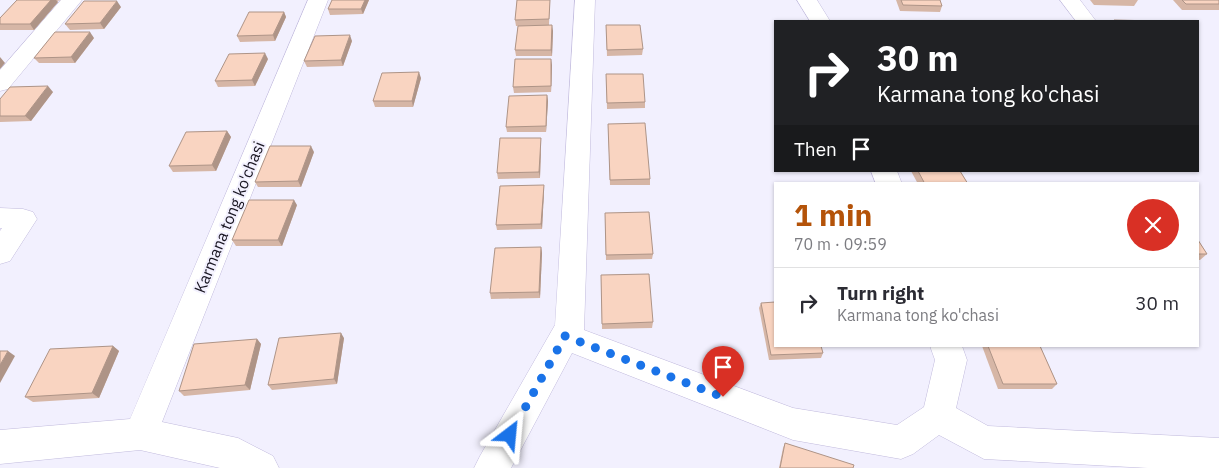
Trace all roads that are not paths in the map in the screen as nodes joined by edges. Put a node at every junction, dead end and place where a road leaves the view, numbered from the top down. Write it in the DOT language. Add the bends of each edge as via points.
graph roads {
  1 [pos="72,0"];
  2 [pos="318,0"];
  3 [pos="585,0"];
  4 [pos="807,0"];
  5 [pos="1070,0"];
  6 [pos="819,20"];
  7 [pos="1085,20"];
  8 [pos="0,84"];
  9 [pos="0,218"];
  10 [pos="0,253"];
  11 [pos="565,336"];
  12 [pos="946,347"];
  13 [pos="938,416"];
  14 [pos="140,434"];
  15 [pos="0,447"];
  16 [pos="1219,455"];
  17 [pos="261,468"];
  18 [pos="492,468"];
  1 -- 8 [label="street"];
  2 -- 14 [label="street, Karmana tong ko'chasi"];
  3 -- 11 [label="street" via="570,327"];
  4 -- 6 [label="street"];
  5 -- 7 [label="street"];
  9 -- 10 [label="street" via="23,219"];
  11 -- 13 [label="street" via="793,424 901,442"];
  11 -- 18 [label="street"];
  12 -- 13 [label="street" via="950,360"];
  13 -- 16 [label="street" via="984,442"];
  14 -- 15 [label="street"];
  14 -- 17 [label="street" via="238,455"];
}
